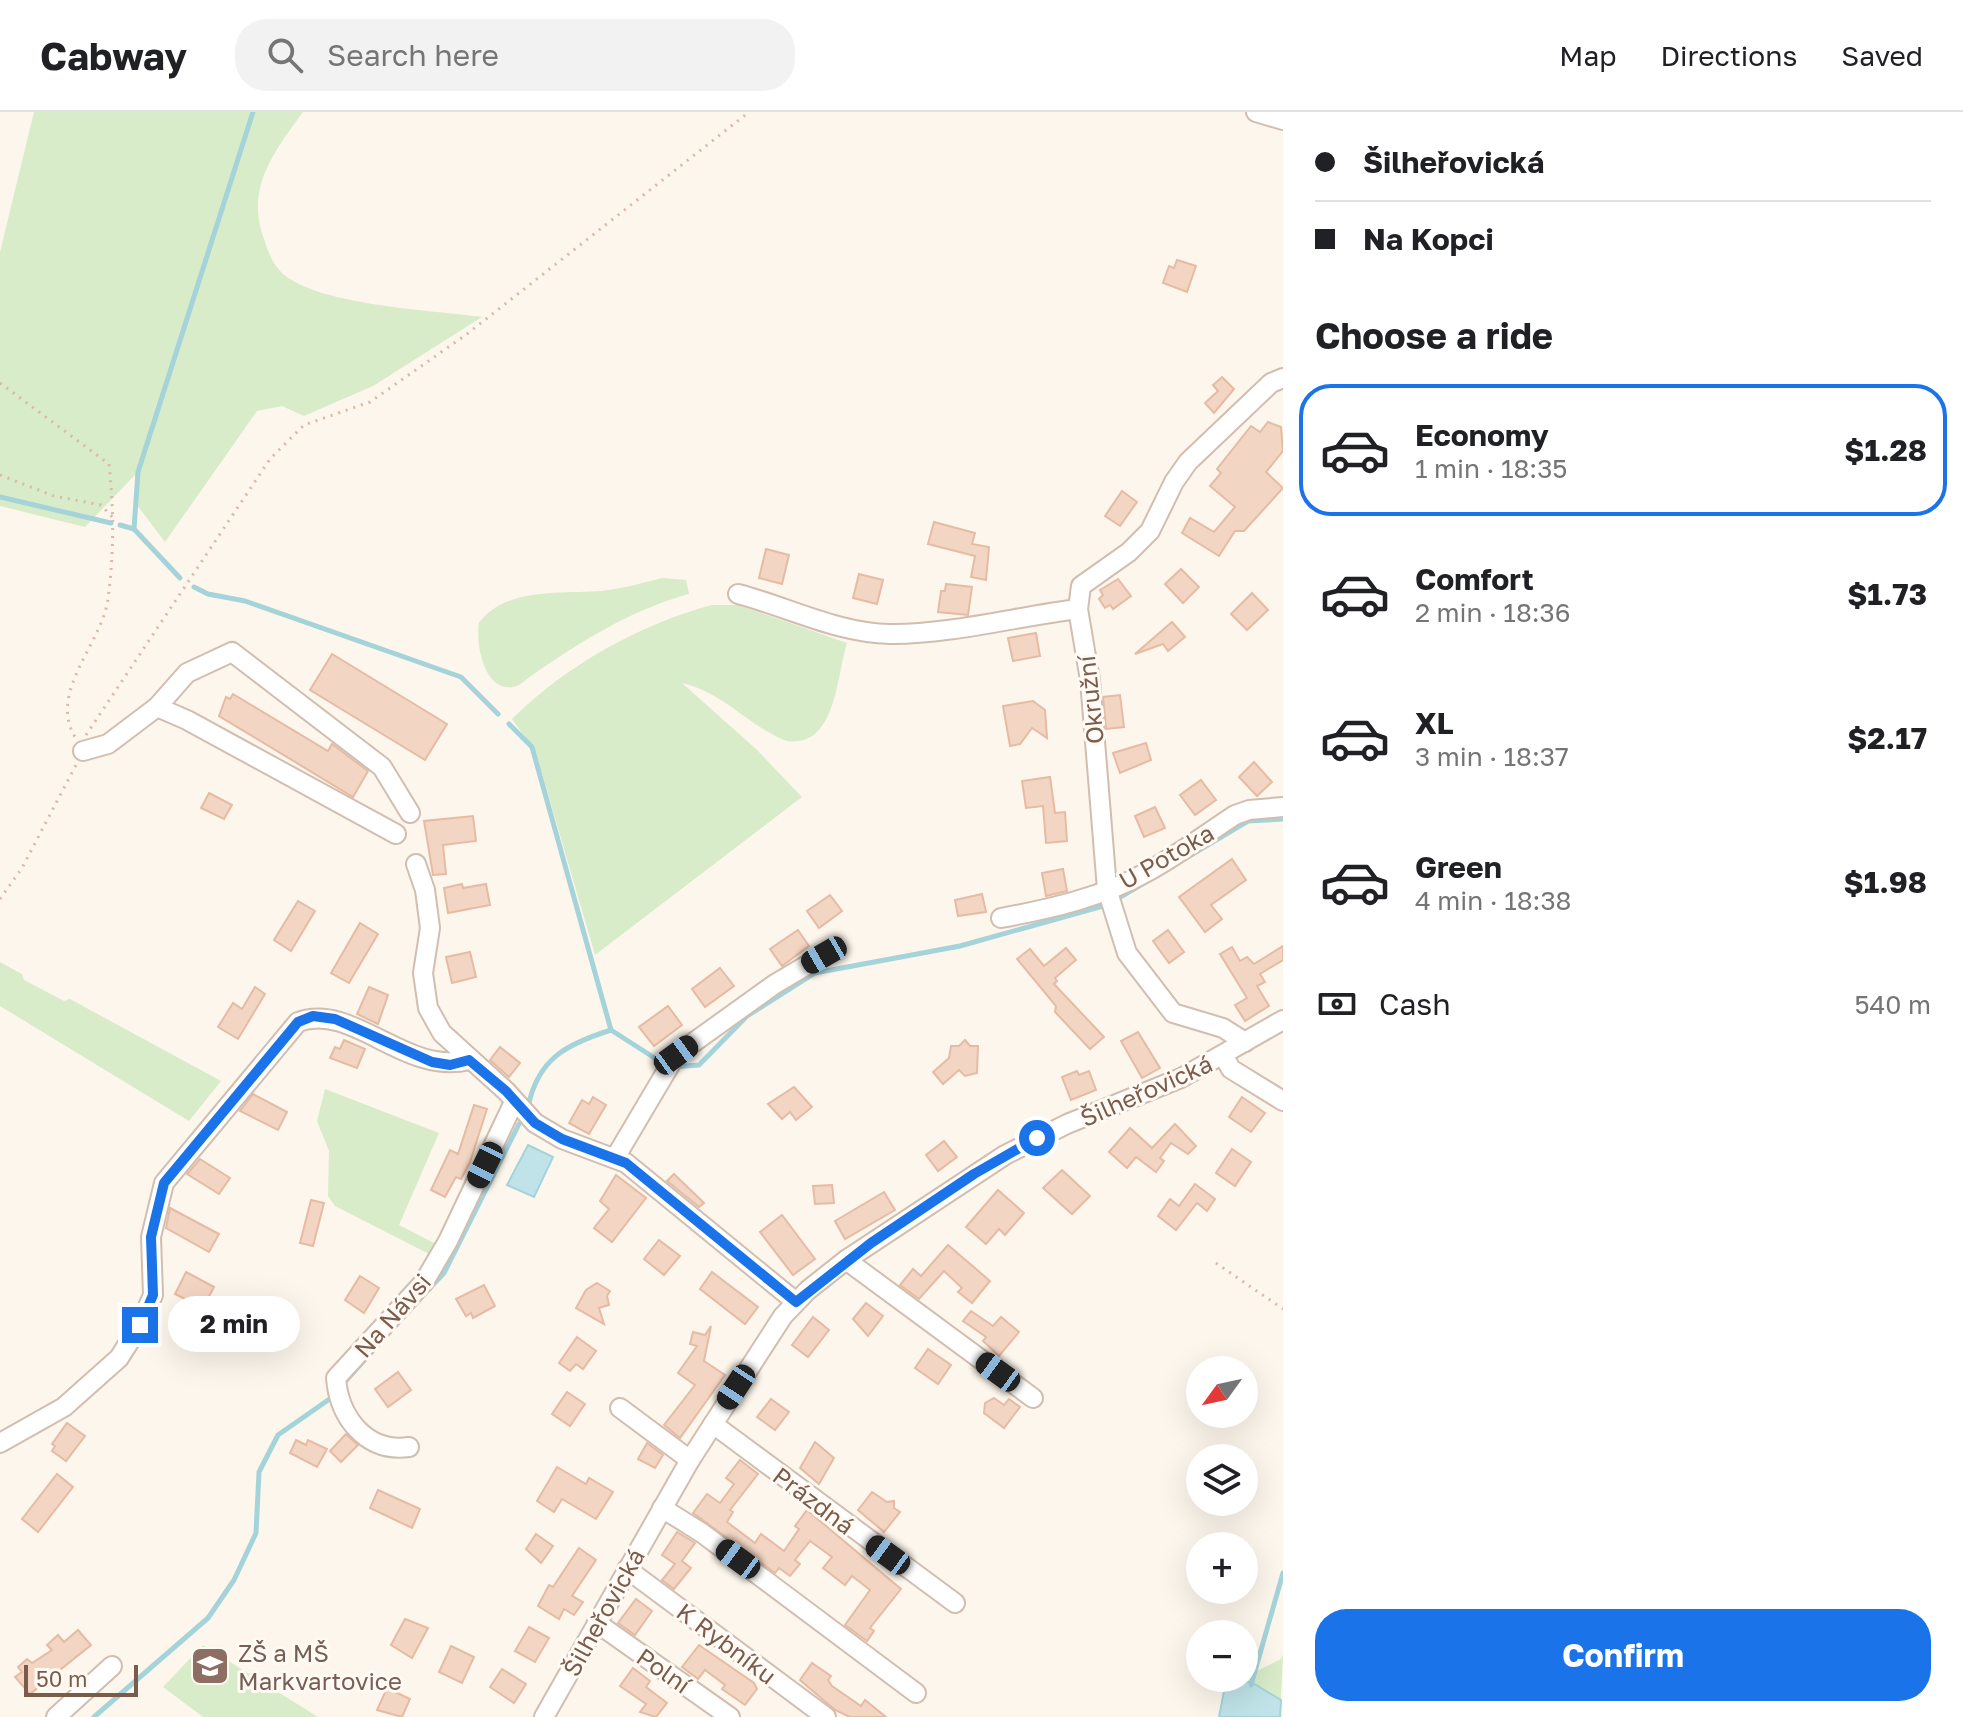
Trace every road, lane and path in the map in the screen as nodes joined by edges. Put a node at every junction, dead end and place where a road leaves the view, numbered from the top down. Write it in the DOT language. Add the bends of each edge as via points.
graph roads {
  1 [pos="749,112"];
  2 [pos="1256,112"];
  3 [pos="1283,120"];
  4 [pos="1283,378"];
  5 [pos="0,383"];
  6 [pos="0,475"];
  7 [pos="115,520"];
  8 [pos="738,594"];
  9 [pos="1078,609"];
  10 [pos="157,707"];
  11 [pos="83,751"];
  12 [pos="1283,807"];
  13 [pos="410,813"];
  14 [pos="396,834"];
  15 [pos="416,864"];
  16 [pos="1107,889"];
  17 [pos="0,899"];
  18 [pos="1001,918"];
  19 [pos="824,955"];
  20 [pos="1283,1021"];
  21 [pos="1245,1042"];
  22 [pos="1223,1055"];
  23 [pos="469,1060"];
  24 [pos="1283,1101"];
  25 [pos="514,1102"];
  26 [pos="615,1158"];
  27 [pos="846,1260"];
  28 [pos="1216,1263"];
  29 [pos="796,1302"];
  30 [pos="1283,1309"];
  31 [pos="1033,1398"];
  32 [pos="620,1408"];
  33 [pos="713,1424"];
  34 [pos="0,1443"];
  35 [pos="409,1447"];
  36 [pos="690,1460"];
  37 [pos="662,1508"];
  38 [pos="627,1569"];
  39 [pos="955,1603"];
  40 [pos="597,1623"];
  41 [pos="112,1666"];
  42 [pos="916,1693"];
  43 [pos="56,1717"];
  44 [pos="544,1717"];
  45 [pos="730,1717"];
  46 [pos="826,1717"];
  1 -- 11 [label="path" via="467,334 370,402 304,425 270,459 144,644 87,729"];
  2 -- 3 [label="street"];
  4 -- 9 [label="street" via="1271,383 1188,462 1150,531 1081,586"];
  5 -- 7 [label="path" via="109,464"];
  6 -- 7 [label="path" via="54,496 101,505"];
  7 -- 11 [label="path" via="108,604 68,698 68,726"];
  8 -- 9 [label="street" via="839,627 890,634"];
  9 -- 16 [label="street, Okružní" via="1090,680"];
  10 -- 11 [label="street" via="108,744"];
  10 -- 13 [label="street" via="187,673 232,652 382,767"];
  10 -- 14 [label="street"];
  11 -- 17 [label="path" via="22,868"];
  12 -- 16 [label="street, U Potoka" via="1235,815 1145,874"];
  15 -- 23 [label="street" via="430,928 423,973 428,1008 442,1033"];
  16 -- 18 [label="street, U Potoka"];
  16 -- 21 [label="street, Okružní" via="1127,953 1173,1013 1223,1028"];
  19 -- 26 [label="street" via="775,984 670,1066"];
  20 -- 21 [label="street, Šilheřovická"];
  21 -- 22 [label="street, Šilheřovická"];
  22 -- 24 [label="street" via="1231,1069"];
  22 -- 27 [label="street, Šilheřovická" via="1005,1155"];
  23 -- 25 [label="street"];
  23 -- 34 [label="street" via="432,1062 335,1019 313,1016 298,1022 164,1183 151,1237 153,1295 119,1358 64,1407"];
  25 -- 26 [label="street" via="562,1139"];
  25 -- 35 [label="street, Na Návsi" via="424,1282 336,1378 338,1398 355,1427 382,1446"];
  26 -- 29 [label="street"];
  27 -- 29 [label="street, Šilheřovická"];
  27 -- 31 [label="street"];
  28 -- 30 [label="path"];
  29 -- 33 [label="street, Šilheřovická"];
  32 -- 36 [label="street"];
  33 -- 36 [label="street, Šilheřovická"];
  33 -- 39 [label="street, Prázdná"];
  36 -- 37 [label="street, Šilheřovická"];
  37 -- 38 [label="street, Šilheřovická"];
  37 -- 42 [label="street"];
  38 -- 40 [label="street, Šilheřovická"];
  38 -- 46 [label="street, K Rybníku"];
  40 -- 44 [label="street, Šilheřovická"];
  40 -- 45 [label="street, Polní"];
  41 -- 43 [label="street"];
}
